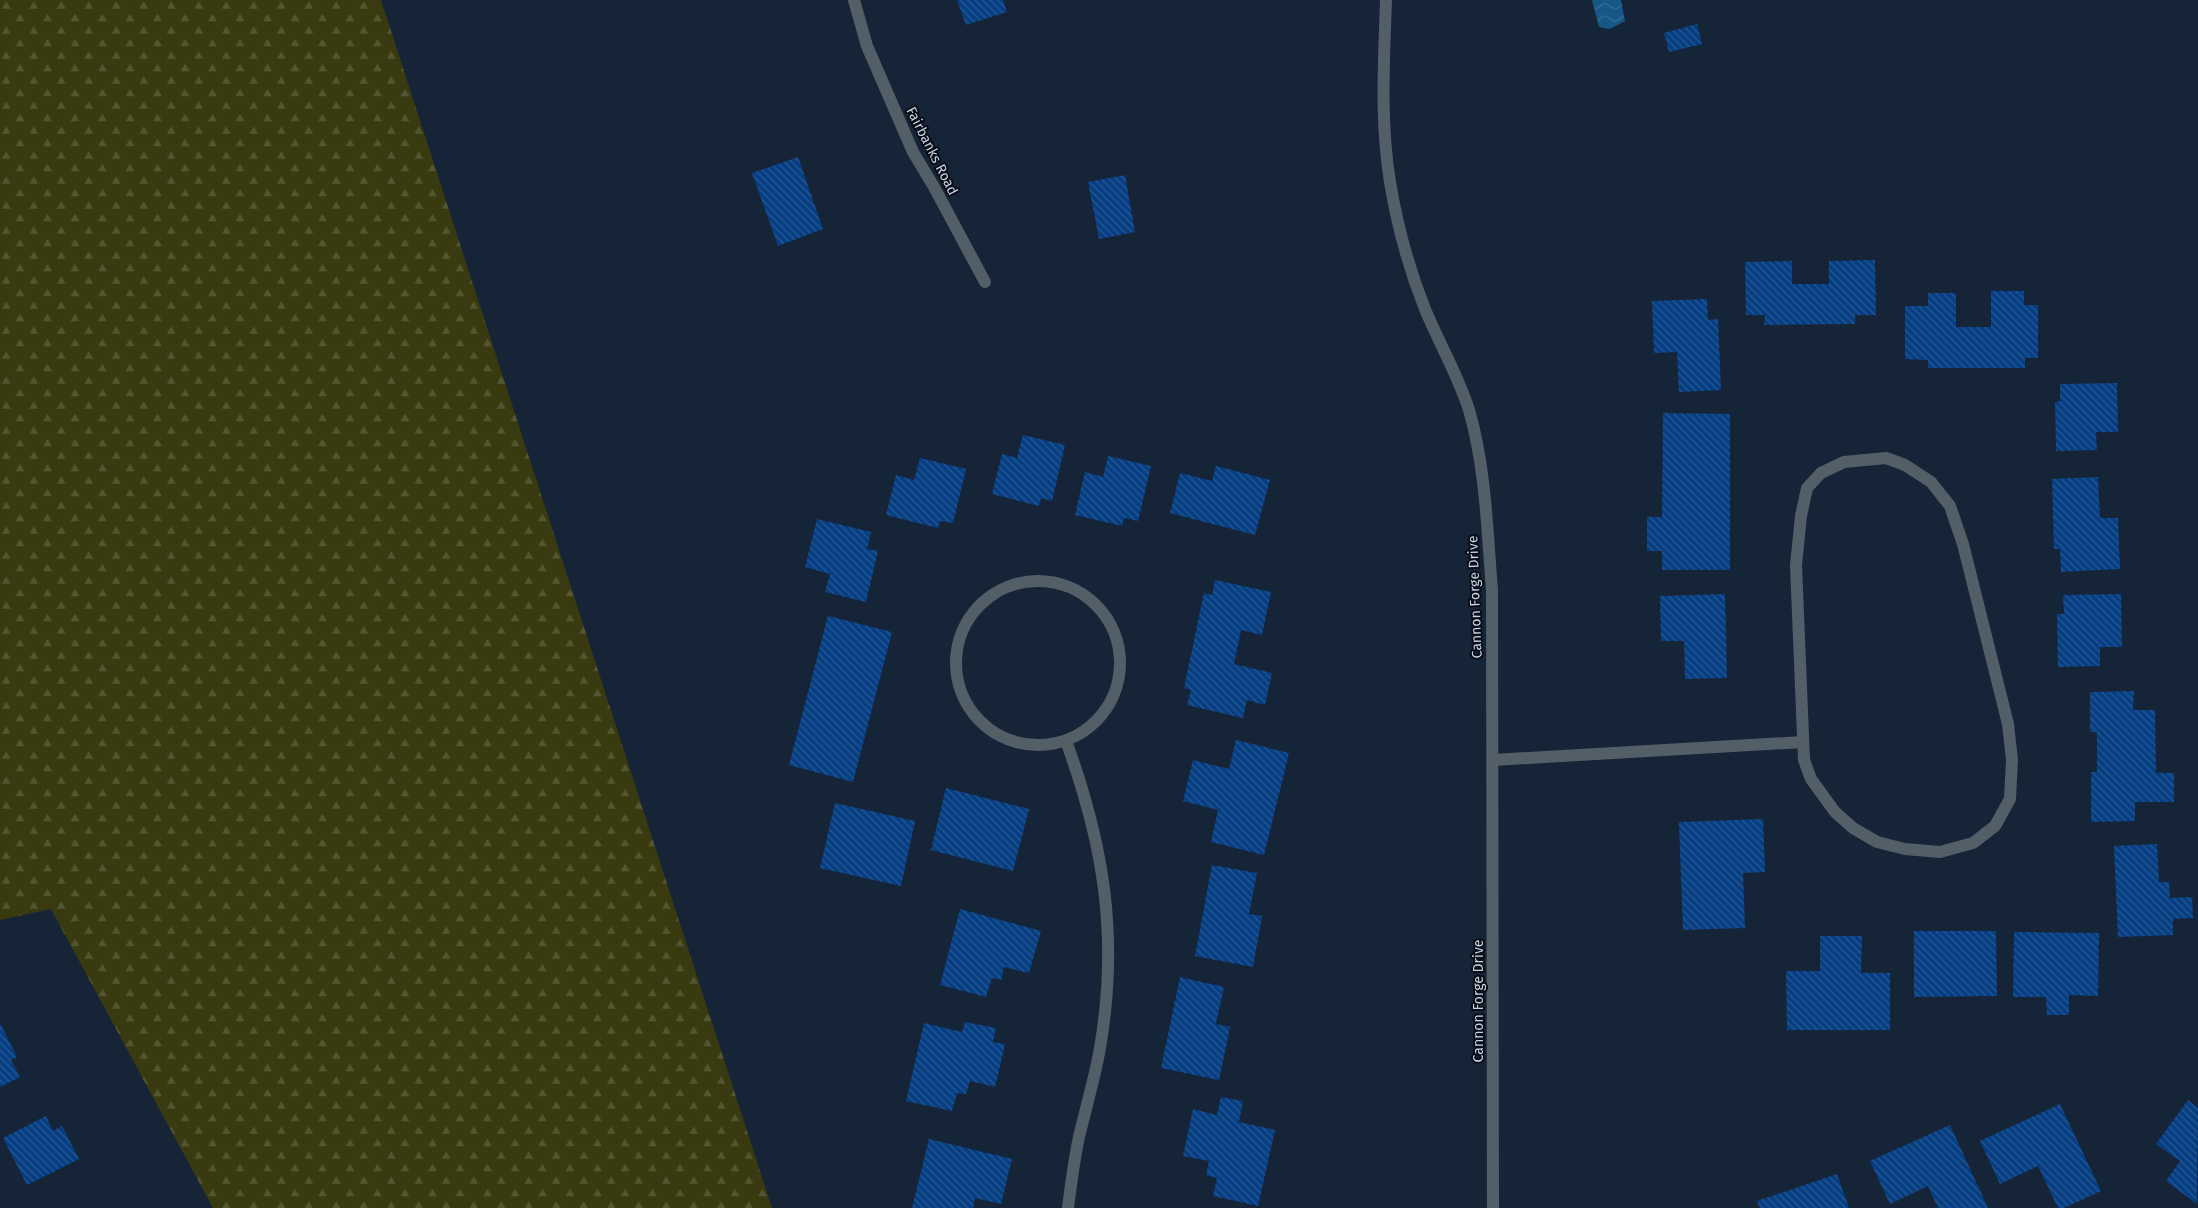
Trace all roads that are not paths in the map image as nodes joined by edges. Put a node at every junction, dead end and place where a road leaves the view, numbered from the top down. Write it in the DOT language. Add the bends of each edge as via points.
graph roads {
  1 [pos="854,0"];
  2 [pos="1386,0"];
  3 [pos="986,282"];
  4 [pos="1066,741"];
  5 [pos="1804,742"];
  6 [pos="1494,760"];
  7 [pos="1068,1208"];
  8 [pos="1493,1208"];
  1 -- 3 [label="street, Fairbanks Road" via="876,70 913,152"];
  2 -- 6 [label="street, Cannon Forge Drive" via="1383,119 1390,182 1407,254 1422,299 1468,408 1485,492 1492,590"];
  4 -- 4 [label="street" via="1039,746 1004,739 986,728 961,695 956,667 961,633 971,614 1004,588 1024,582 1045,581 1065,585 1099,607 1119,642 1119,683 1112,702 1100,719"];
  4 -- 7 [label="street" via="1080,780 1101,862 1109,924 1108,993 1100,1049 1078,1138"];
  5 -- 5 [label="street" via="1804,760 1810,779 1835,812 1853,828 1877,842 1905,849 1940,852 1973,843 1995,826 2010,799 2012,760 2008,724 1963,544 1950,506 1931,482 1905,465 1886,458 1844,462 1821,473 1807,488 1796,565"];
  5 -- 6 [label="street"];
  6 -- 8 [label="street, Cannon Forge Drive"];
}
